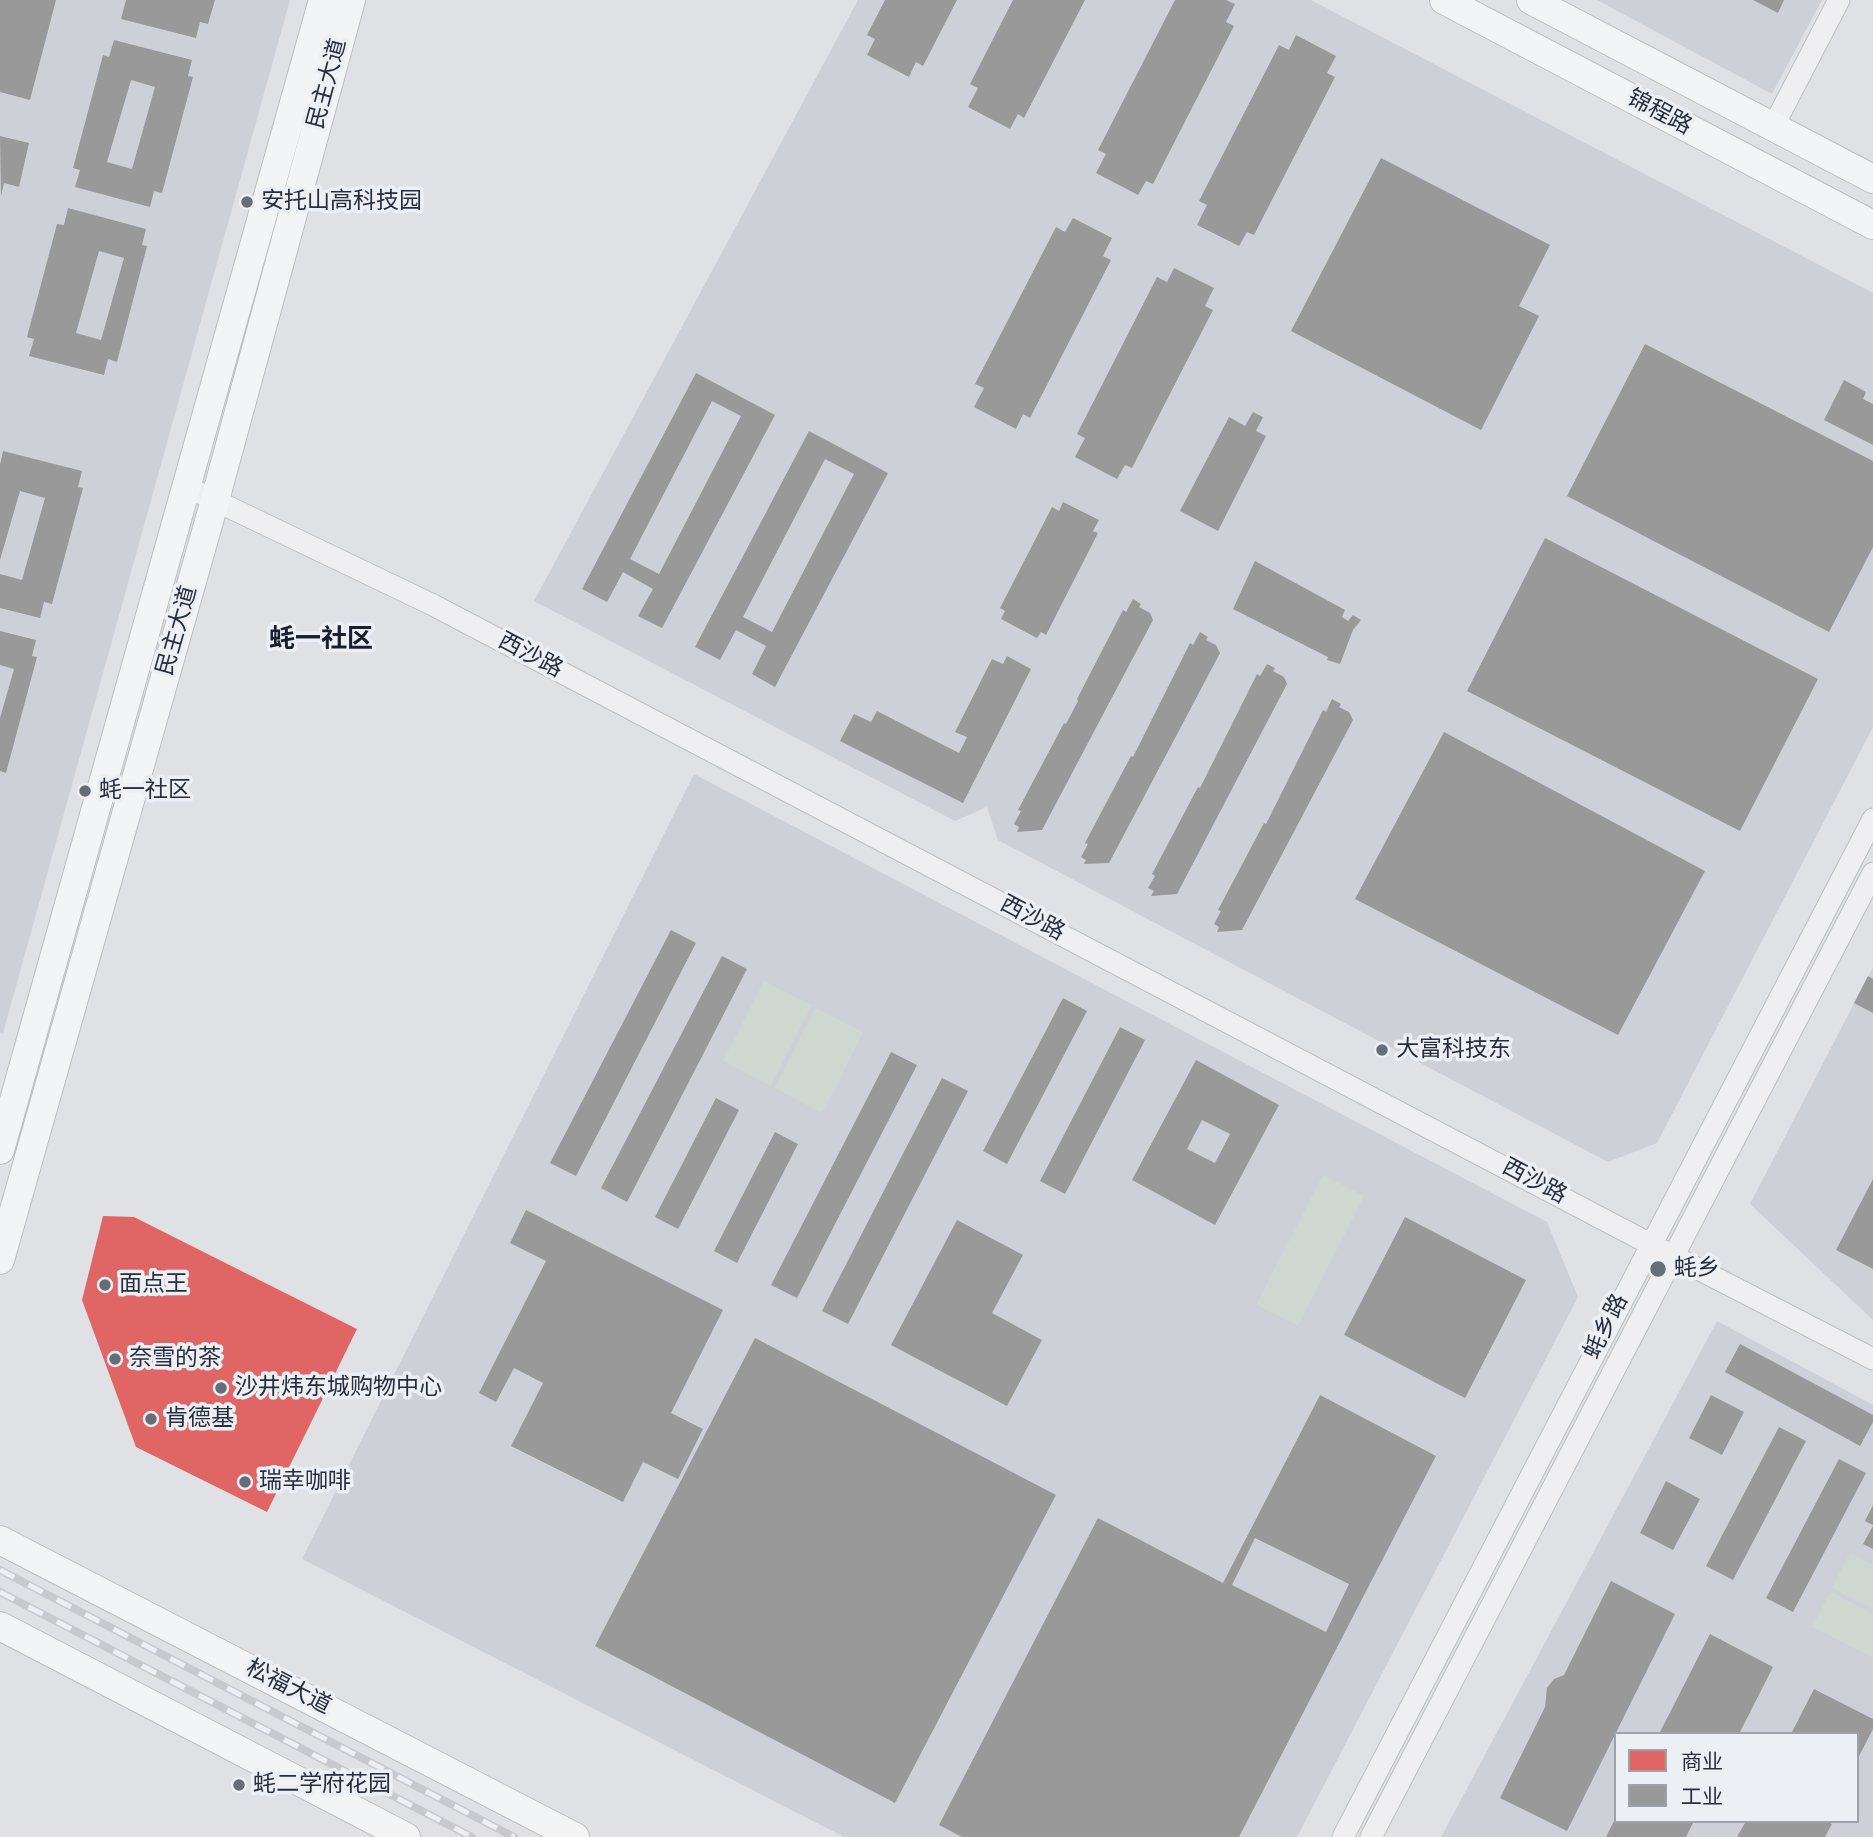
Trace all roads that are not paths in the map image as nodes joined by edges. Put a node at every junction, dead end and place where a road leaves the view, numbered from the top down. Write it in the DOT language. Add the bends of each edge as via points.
graph roads {
  1 [pos="323,0"];
  2 [pos="351,0"];
  3 [pos="1444,0"];
  4 [pos="1531,0"];
  5 [pos="1839,0"];
  6 [pos="1773,127"];
  7 [pos="1873,179"];
  8 [pos="1873,225"];
  9 [pos="187,487"];
  10 [pos="215,500"];
  11 [pos="1873,819"];
  12 [pos="1873,873"];
  13 [pos="0,1150"];
  14 [pos="1651,1243"];
  15 [pos="1673,1256"];
  16 [pos="0,1260"];
  17 [pos="1873,1359"];
  18 [pos="0,1517"];
  19 [pos="0,1540"];
  20 [pos="53,1567"];
  21 [pos="8,1633"];
  22 [pos="406,1837"];
  23 [pos="575,1837"];
  24 [pos="1343,1837"];
  25 [pos="1371,1837"];
  1 -- 9 [label="main road, 民主大道"];
  2 -- 10 [label="main road, 民主大道"];
  3 -- 8 [label="main road, 锦程路"];
  4 -- 6 [label="main road, 锦程路"];
  5 -- 6 [label="street"];
  6 -- 7 [label="main road, 锦程路"];
  9 -- 10 [label="street, 西沙路"];
  9 -- 13 [label="main road, 民主大道"];
  10 -- 14 [label="street, 西沙路" via="433,605"];
  10 -- 16 [label="main road, 民主大道"];
  11 -- 14 [label="street, 蚝乡路"];
  12 -- 15 [label="street, 蚝乡路"];
  14 -- 15 [label="street, 西沙路"];
  14 -- 24 [label="street, 蚝乡路"];
  15 -- 17 [label="street, 西沙路"];
  15 -- 25 [label="street, 蚝乡路"];
  18 -- 20 [label="main road"];
  19 -- 20 [label="main road, 松福大道"];
  20 -- 23 [label="main road, 松福大道"];
  21 -- 22 [label="main road"];
}
